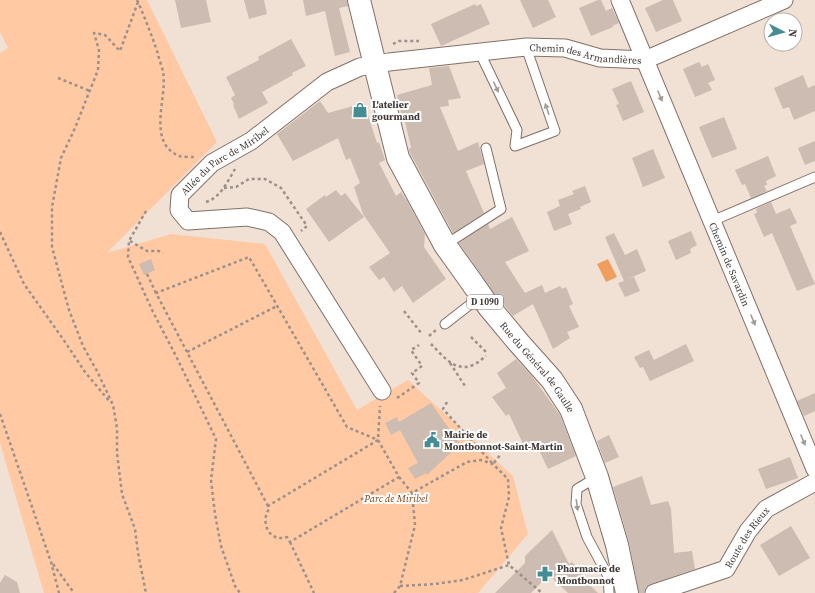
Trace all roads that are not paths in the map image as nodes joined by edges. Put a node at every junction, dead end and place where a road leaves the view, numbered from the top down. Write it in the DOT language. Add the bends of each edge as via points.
graph roads {
  1 [pos="359,0"];
  2 [pos="620,0"];
  3 [pos="784,0"];
  4 [pos="526,47"];
  5 [pos="479,51"];
  6 [pos="645,60"];
  7 [pos="375,64"];
  8 [pos="486,148"];
  9 [pos="815,177"];
  10 [pos="712,221"];
  11 [pos="445,244"];
  12 [pos="481,296"];
  13 [pos="445,324"];
  14 [pos="382,391"];
  15 [pos="815,468"];
  16 [pos="597,477"];
  17 [pos="815,482"];
  18 [pos="609,593"];
  19 [pos="627,593"];
  20 [pos="654,593"];
  1 -- 7 [label="main road, Rue du Général de Gaulle / D 1090"];
  2 -- 6 [label="street, Chemin de Savardin"];
  3 -- 6 [label="street, Chemin des Armandières"];
  4 -- 5 [label="street, Chemin des Armandières"];
  5 -- 4 [label="lane, one-way" via="517,130 515,146 555,131"];
  4 -- 6 [label="street, Chemin des Armandières" via="565,48 600,58"];
  5 -- 7 [label="street, Chemin des Armandières"];
  6 -- 10 [label="street, Chemin de Savardin, one-way"];
  7 -- 11 [label="main road, Rue du Général de Gaulle / D 1090" via="398,158"];
  7 -- 14 [label="street, Allée du Parc de Miribel" via="327,82 251,141 212,163 180,195 179,210 188,221 247,217 270,222 282,232"];
  8 -- 11 [label="lane" via="501,209"];
  9 -- 10 [label="lane"];
  10 -- 15 [label="street, Chemin de Savardin, one-way"];
  11 -- 12 [label="main road, Rue du Général de Gaulle / D 1090"];
  12 -- 13 [label="lane"];
  12 -- 16 [label="main road, Rue du Général de Gaulle / D 1090" via="552,380 571,409"];
  16 -- 18 [label="lane, one-way" via="577,489 576,504 587,538 608,576"];
  16 -- 19 [label="main road, Rue du Général de Gaulle / D 1090" via="617,544"];
  17 -- 20 [label="street, Route des Rieux" via="766,509 748,532 726,569"];
}
